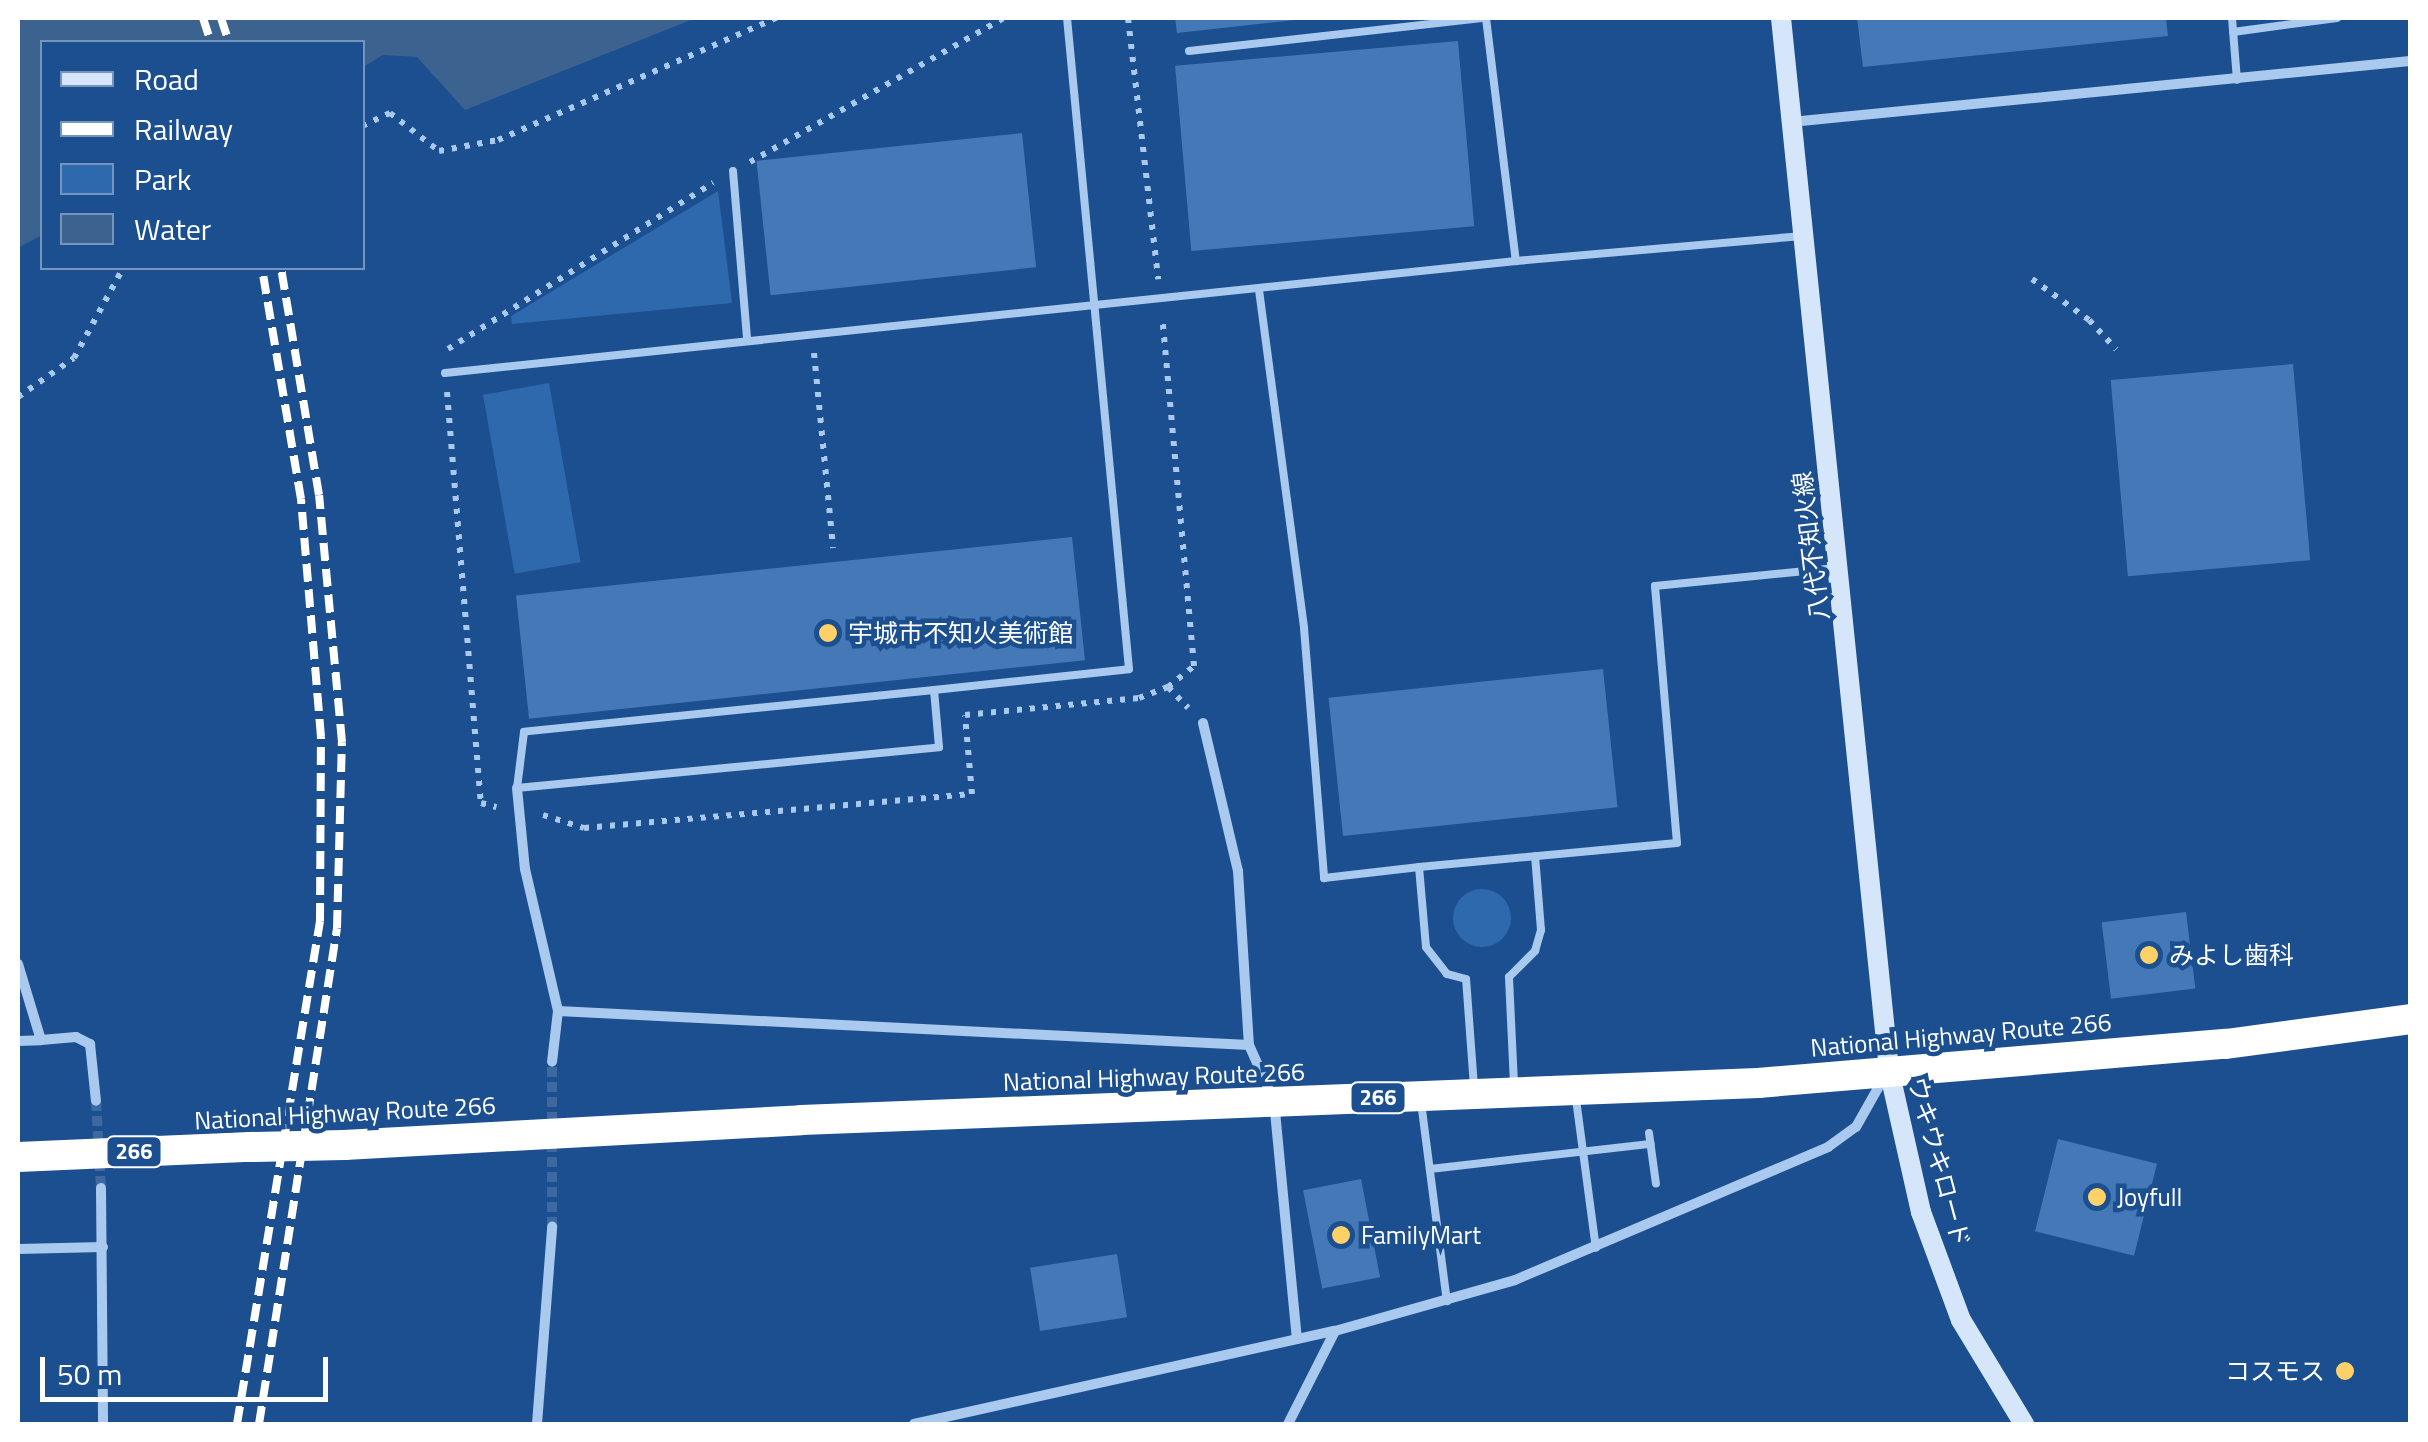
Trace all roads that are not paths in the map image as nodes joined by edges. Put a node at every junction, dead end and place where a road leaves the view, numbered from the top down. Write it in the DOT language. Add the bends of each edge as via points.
graph roads {
  1 [pos="1067,18"];
  2 [pos="1485,18"];
  3 [pos="1781,18"];
  4 [pos="2232,18"];
  5 [pos="2337,18"];
  6 [pos="2233,32"];
  7 [pos="1189,52"];
  8 [pos="2410,61"];
  9 [pos="2236,80"];
  10 [pos="1792,122"];
  11 [pos="733,171"];
  12 [pos="1800,236"];
  13 [pos="1516,262"];
  14 [pos="1258,290"];
  15 [pos="1096,305"];
  16 [pos="748,338"];
  17 [pos="446,372"];
  18 [pos="1839,568"];
  19 [pos="934,690"];
  20 [pos="1202,723"];
  21 [pos="518,788"];
  22 [pos="1535,856"];
  23 [pos="1419,867"];
  24 [pos="18,964"];
  25 [pos="558,1011"];
  26 [pos="2410,1019"];
  27 [pos="41,1040"];
  28 [pos="18,1042"];
  29 [pos="1249,1045"];
  30 [pos="552,1062"];
  31 [pos="1889,1070"];
  32 [pos="1514,1094"];
  33 [pos="1576,1094"];
  34 [pos="1474,1096"];
  35 [pos="1420,1097"];
  36 [pos="96,1100"];
  37 [pos="1274,1102"];
  38 [pos="1649,1133"];
  39 [pos="1651,1144"];
  40 [pos="1581,1154"];
  41 [pos="18,1158"];
  42 [pos="1430,1168"];
  43 [pos="1656,1184"];
  44 [pos="100,1188"];
  45 [pos="552,1227"];
  46 [pos="103,1247"];
  47 [pos="1596,1248"];
  48 [pos="18,1249"];
  49 [pos="1447,1301"];
  50 [pos="1335,1331"];
  51 [pos="1297,1339"];
  52 [pos="102,1424"];
  53 [pos="536,1424"];
  54 [pos="914,1424"];
  55 [pos="1288,1424"];
  56 [pos="2024,1424"];
  1 -- 15 [label="lane"];
  2 -- 7 [label="lane"];
  2 -- 13 [label="lane"];
  3 -- 10 [label="main road, 八代不知火線"];
  4 -- 6 [label="lane"];
  5 -- 6 [label="lane"];
  6 -- 9 [label="lane"];
  8 -- 9 [label="street"];
  9 -- 10 [label="street"];
  10 -- 12 [label="main road, 八代不知火線"];
  11 -- 16 [label="lane"];
  12 -- 13 [label="lane"];
  12 -- 18 [label="main road, 八代不知火線"];
  13 -- 14 [label="lane"];
  14 -- 15 [label="lane"];
  14 -- 23 [label="lane" via="1304,628 1324,878"];
  15 -- 16 [label="lane"];
  15 -- 19 [label="lane" via="1129,669"];
  16 -- 17 [label="lane"];
  18 -- 22 [label="lane" via="1655,586 1677,842"];
  18 -- 31 [label="main road, 八代不知火線"];
  19 -- 21 [label="lane" via="524,732"];
  19 -- 21 [label="lane" via="939,747"];
  20 -- 29 [label="street" via="1238,871"];
  21 -- 25 [label="street"];
  22 -- 23 [label="lane"];
  22 -- 32 [label="lane" via="1541,930 1535,951 1509,978"];
  23 -- 34 [label="lane" via="1426,947 1447,974 1466,979"];
  24 -- 27 [label="street"];
  25 -- 29 [label="street"];
  25 -- 30 [label="street"];
  26 -- 31 [label="highway, National Highway Route 266 / 266" via="2226,1044"];
  27 -- 28 [label="street"];
  27 -- 36 [label="street" via="76,1037 90,1044"];
  29 -- 37 [label="street"];
  31 -- 33 [label="highway, National Highway Route 266 / 266"];
  31 -- 47 [label="street" via="1856,1127 1828,1148"];
  31 -- 56 [label="main road, ウキウキロード" via="1921,1212 1960,1320"];
  32 -- 33 [label="highway, National Highway Route 266 / 266"];
  32 -- 34 [label="highway, National Highway Route 266 / 266"];
  33 -- 40 [label="lane"];
  34 -- 35 [label="highway, National Highway Route 266 / 266"];
  35 -- 37 [label="highway, National Highway Route 266 / 266"];
  35 -- 42 [label="lane"];
  37 -- 41 [label="highway, National Highway Route 266 / 266, bridge"];
  37 -- 51 [label="street"];
  38 -- 39 [label="lane"];
  39 -- 40 [label="lane"];
  39 -- 43 [label="lane"];
  40 -- 42 [label="lane"];
  40 -- 47 [label="lane"];
  42 -- 49 [label="lane"];
  44 -- 46 [label="street"];
  45 -- 53 [label="street"];
  46 -- 48 [label="street"];
  46 -- 52 [label="street"];
  47 -- 49 [label="street"];
  49 -- 50 [label="street"];
  50 -- 51 [label="street"];
  50 -- 55 [label="street"];
  51 -- 54 [label="street"];
}
